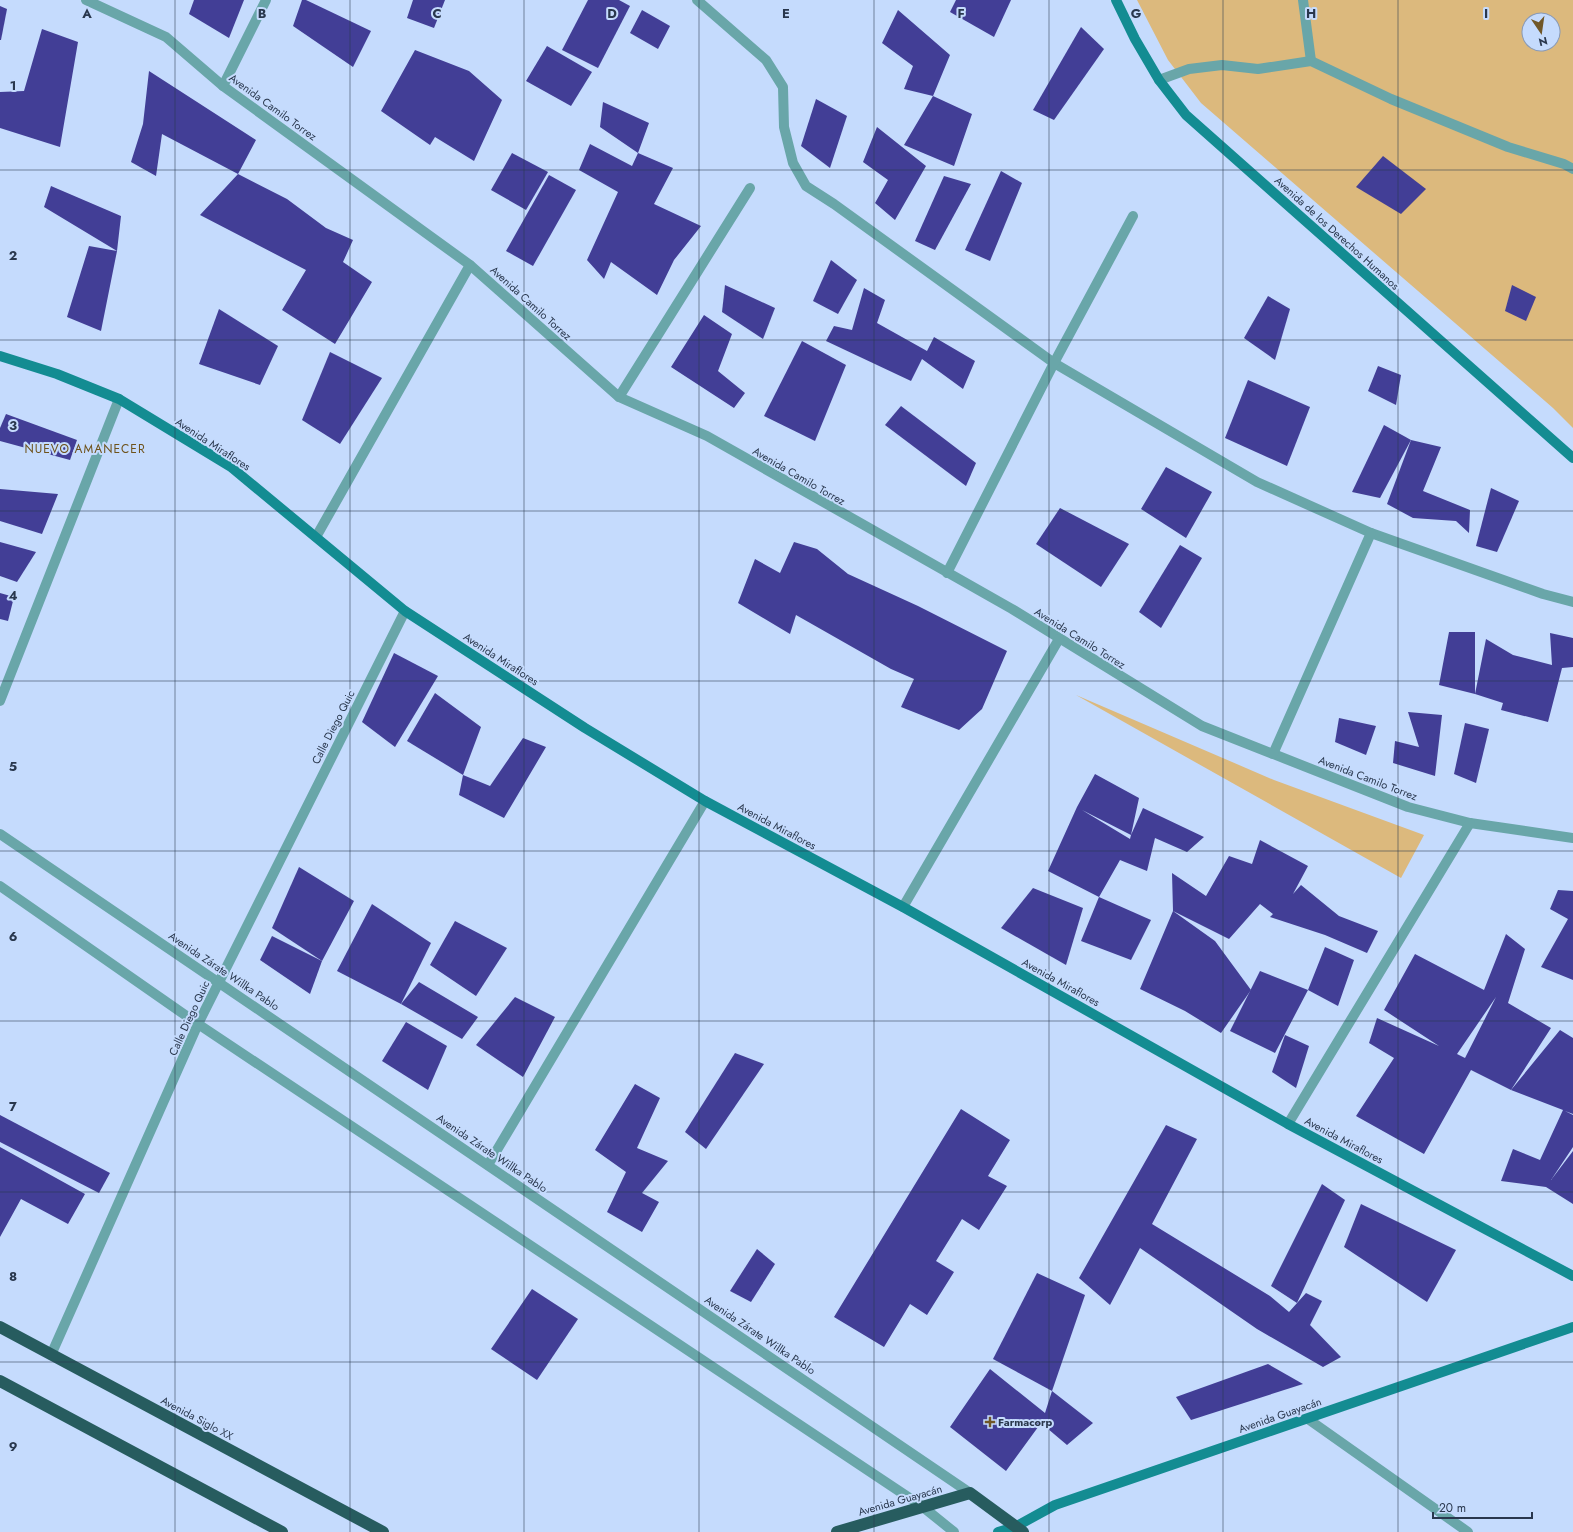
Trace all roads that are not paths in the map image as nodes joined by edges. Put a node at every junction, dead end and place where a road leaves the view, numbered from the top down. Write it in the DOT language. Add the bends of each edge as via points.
graph roads {
  1 [pos="86,0"];
  2 [pos="266,0"];
  3 [pos="697,0"];
  4 [pos="1116,0"];
  5 [pos="1303,0"];
  6 [pos="1311,61"];
  7 [pos="1159,80"];
  8 [pos="223,86"];
  9 [pos="1573,169"];
  10 [pos="750,188"];
  11 [pos="1133,216"];
  12 [pos="470,265"];
  13 [pos="0,356"];
  14 [pos="1054,363"];
  15 [pos="619,397"];
  16 [pos="119,399"];
  17 [pos="1573,458"];
  18 [pos="1371,533"];
  19 [pos="316,537"];
  20 [pos="947,573"];
  21 [pos="1573,602"];
  22 [pos="405,611"];
  23 [pos="1059,639"];
  24 [pos="0,701"];
  25 [pos="1273,754"];
  26 [pos="705,801"];
  27 [pos="1470,823"];
  28 [pos="0,834"];
  29 [pos="1573,838"];
  30 [pos="0,886"];
  31 [pos="903,906"];
  32 [pos="218,982"];
  33 [pos="198,1024"];
  34 [pos="1288,1124"];
  35 [pos="488,1165"];
  36 [pos="1573,1276"];
  37 [pos="0,1327"];
  38 [pos="1573,1327"];
  39 [pos="51,1355"];
  40 [pos="0,1381"];
  41 [pos="1308,1419"];
  42 [pos="970,1493"];
  43 [pos="923,1507"];
  44 [pos="1019,1529"];
  45 [pos="282,1532"];
  46 [pos="383,1532"];
  47 [pos="837,1532"];
  48 [pos="954,1532"];
  49 [pos="998,1532"];
  50 [pos="1468,1532"];
  1 -- 8 [label="street, Avenida Camilo Torrez" via="166,36"];
  2 -- 8 [label="street"];
  3 -- 14 [label="street" via="766,60 783,87 784,127 793,163 806,186"];
  4 -- 7 [label="street, Avenida de los Derechos Humanos"];
  5 -- 6 [label="street"];
  6 -- 7 [label="street" via="1258,69 1222,65 1189,69"];
  6 -- 9 [label="street" via="1391,99 1508,147"];
  7 -- 17 [label="street, Avenida de los Derechos Humanos" via="1186,115"];
  8 -- 12 [label="street, Avenida Camilo Torrez"];
  10 -- 15 [label="street"];
  11 -- 14 [label="street"];
  12 -- 15 [label="street, Avenida Camilo Torrez"];
  12 -- 19 [label="street"];
  13 -- 16 [label="street, Avenida Miraflores" via="58,374"];
  14 -- 18 [label="street" via="1257,482"];
  14 -- 20 [label="street"];
  15 -- 20 [label="street, Avenida Camilo Torrez" via="706,436"];
  16 -- 19 [label="street, Avenida Miraflores" via="231,467"];
  16 -- 24 [label="street"];
  18 -- 21 [label="street" via="1542,594"];
  18 -- 25 [label="street"];
  19 -- 22 [label="street, Avenida Miraflores"];
  20 -- 23 [label="street, Avenida Camilo Torrez"];
  22 -- 26 [label="street, Avenida Miraflores" via="585,728"];
  22 -- 32 [label="street, Calle Diego Quic"];
  23 -- 25 [label="street, Avenida Camilo Torrez" via="1202,726"];
  23 -- 31 [label="street"];
  25 -- 27 [label="street, Avenida Camilo Torrez" via="1408,807"];
  26 -- 31 [label="street, Avenida Miraflores"];
  26 -- 35 [label="street"];
  27 -- 29 [label="street, Avenida Camilo Torrez"];
  27 -- 34 [label="street"];
  28 -- 32 [label="street, Avenida Zárate Willka Pablo"];
  30 -- 33 [label="street"];
  31 -- 34 [label="street, Avenida Miraflores"];
  32 -- 33 [label="street, Calle Diego Quic"];
  32 -- 35 [label="street, Avenida Zárate Willka Pablo"];
  33 -- 39 [label="street, Calle Diego Quic"];
  33 -- 43 [label="street"];
  34 -- 36 [label="street, Avenida Miraflores"];
  35 -- 42 [label="street, Avenida Zárate Willka Pablo"];
  37 -- 39 [label="highway, Avenida Siglo XX"];
  38 -- 41 [label="street, Avenida Guayacán"];
  39 -- 46 [label="highway, Avenida Siglo XX"];
  40 -- 45 [label="highway"];
  41 -- 44 [label="street, Avenida Guayacán" via="1055,1505"];
  41 -- 50 [label="street"];
  42 -- 43 [label="highway, Avenida Guayacán"];
  42 -- 44 [label="highway"];
  43 -- 47 [label="highway, Avenida Guayacán"];
  43 -- 48 [label="street"];
  44 -- 49 [label="street, Avenida Guayacán"];
}
